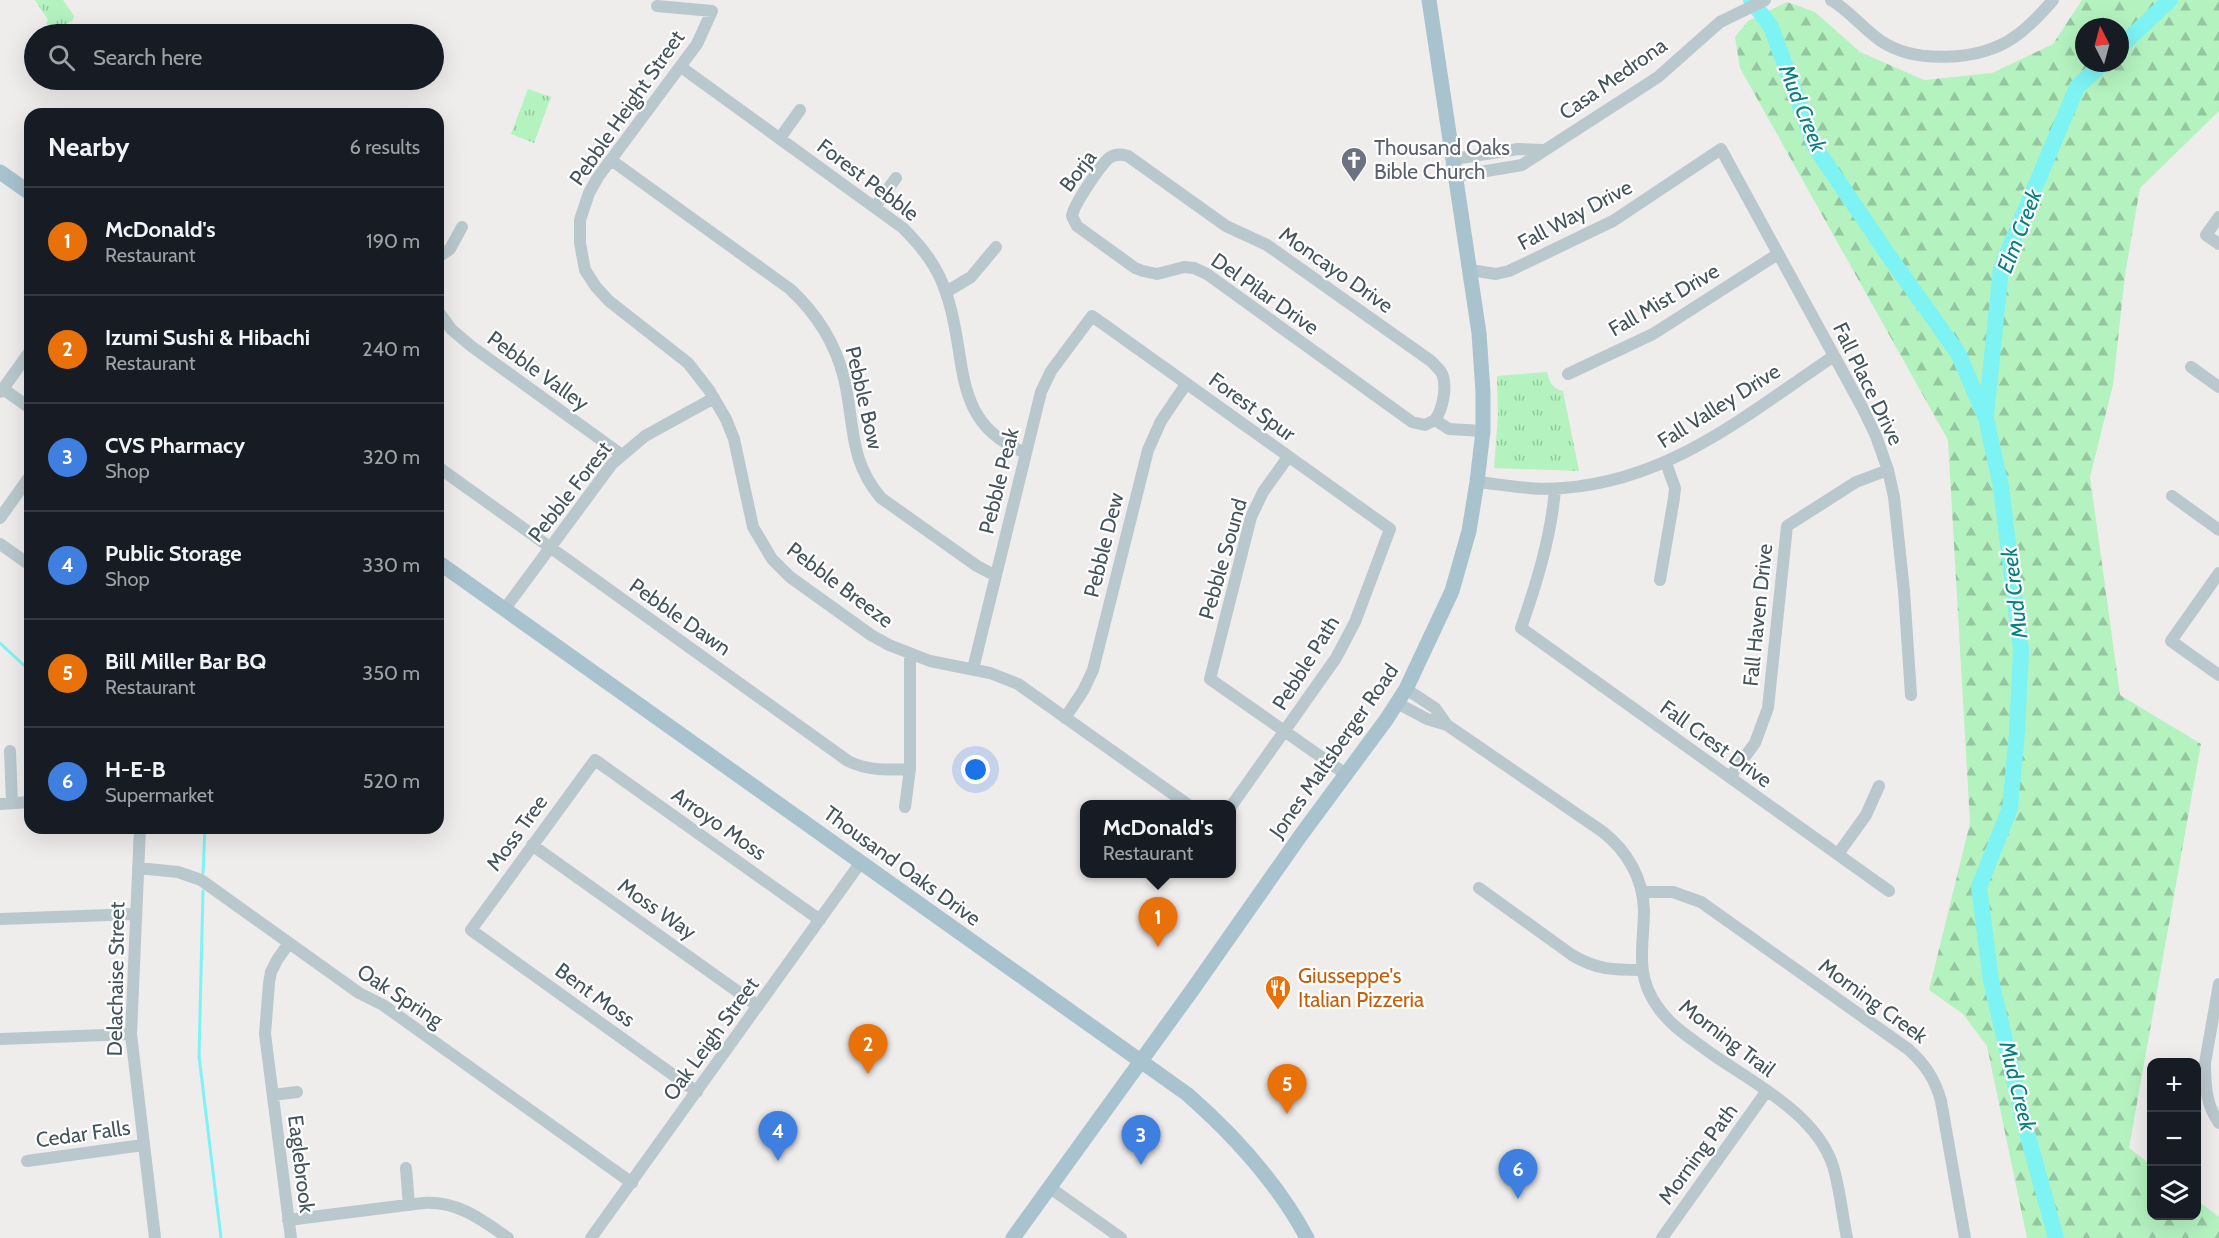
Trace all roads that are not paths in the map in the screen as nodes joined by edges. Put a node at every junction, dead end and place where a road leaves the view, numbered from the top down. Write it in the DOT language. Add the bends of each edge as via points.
graph roads {
  1 [pos="1429,0"];
  2 [pos="1765,0"];
  3 [pos="1832,0"];
  4 [pos="2053,0"];
  5 [pos="657,6"];
  6 [pos="681,67"];
  7 [pos="800,110"];
  8 [pos="780,138"];
  9 [pos="1543,150"];
  10 [pos="1721,150"];
  11 [pos="1490,153"];
  12 [pos="1119,155"];
  13 [pos="1454,159"];
  14 [pos="611,160"];
  15 [pos="1493,170"];
  16 [pos="0,171"];
  17 [pos="1457,176"];
  18 [pos="896,178"];
  19 [pos="24,189"];
  20 [pos="875,207"];
  21 [pos="1072,216"];
  22 [pos="2219,217"];
  23 [pos="462,227"];
  24 [pos="580,243"];
  25 [pos="2219,244"];
  26 [pos="996,247"];
  27 [pos="444,253"];
  28 [pos="1778,254"];
  29 [pos="1470,270"];
  30 [pos="946,292"];
  31 [pos="1092,316"];
  32 [pos="444,319"];
  33 [pos="1834,356"];
  34 [pos="24,359"];
  35 [pos="2191,367"];
  36 [pos="1568,374"];
  37 [pos="1186,384"];
  38 [pos="2219,387"];
  39 [pos="1,391"];
  40 [pos="714,398"];
  41 [pos="24,404"];
  42 [pos="1435,420"];
  43 [pos="1483,431"];
  44 [pos="1026,453"];
  45 [pos="622,455"];
  46 [pos="1287,457"];
  47 [pos="1666,463"];
  48 [pos="1888,470"];
  49 [pos="444,471"];
  50 [pos="1477,482"];
  51 [pos="24,484"];
  52 [pos="1556,489"];
  53 [pos="2172,496"];
  54 [pos="0,518"];
  55 [pos="1390,529"];
  56 [pos="2219,530"];
  57 [pos="0,544"];
  58 [pos="550,549"];
  59 [pos="24,561"];
  60 [pos="444,566"];
  61 [pos="2219,573"];
  62 [pos="996,576"];
  63 [pos="1660,580"];
  64 [pos="504,610"];
  65 [pos="910,655"];
  66 [pos="973,669"];
  67 [pos="2219,675"];
  68 [pos="1406,689"];
  69 [pos="1911,694"];
  70 [pos="1397,703"];
  71 [pos="1065,718"];
  72 [pos="1448,725"];
  73 [pos="1285,731"];
  74 [pos="10,751"];
  75 [pos="595,760"];
  76 [pos="910,769"];
  77 [pos="1347,775"];
  78 [pos="1730,777"];
  79 [pos="1879,786"];
  80 [pos="1180,800"];
  81 [pos="1236,800"];
  82 [pos="24,802"];
  83 [pos="6,803"];
  84 [pos="905,807"];
  85 [pos="140,834"];
  86 [pos="532,845"];
  87 [pos="1838,854"];
  88 [pos="861,862"];
  89 [pos="138,868"];
  90 [pos="1479,888"];
  91 [pos="1889,891"];
  92 [pos="1642,892"];
  93 [pos="136,914"];
  94 [pos="0,919"];
  95 [pos="820,920"];
  96 [pos="471,930"];
  97 [pos="289,943"];
  98 [pos="1642,970"];
  99 [pos="2219,984"];
  100 [pos="758,1006"];
  101 [pos="2215,1033"];
  102 [pos="131,1034"];
  103 [pos="0,1039"];
  104 [pos="1140,1061"];
  105 [pos="297,1092"];
  106 [pos="697,1092"];
  107 [pos="1766,1092"];
  108 [pos="273,1095"];
  109 [pos="2219,1123"];
  110 [pos="143,1145"];
  111 [pos="27,1161"];
  112 [pos="406,1168"];
  113 [pos="632,1183"];
  114 [pos="1049,1187"];
  115 [pos="409,1205"];
  116 [pos="288,1220"];
  117 [pos="155,1238"];
  118 [pos="291,1238"];
  119 [pos="508,1238"];
  120 [pos="591,1238"];
  121 [pos="1013,1238"];
  122 [pos="1121,1238"];
  123 [pos="1307,1238"];
  124 [pos="1662,1238"];
  125 [pos="1847,1238"];
  126 [pos="1965,1238"];
  1 -- 13 [label="main road, Jones Maltsberger Road"];
  2 -- 9 [label="street, Casa Medrona" via="1720,22 1658,77"];
  3 -- 4 [label="street" via="1882,42 1907,52 1948,58 1980,52 2012,39"];
  5 -- 6 [label="street, Pebble Height Street" via="712,11 704,32"];
  6 -- 8 [label="street, Forest Pebble"];
  6 -- 14 [label="street, Pebble Height Street"];
  7 -- 8 [label="street"];
  8 -- 20 [label="street, Forest Pebble"];
  9 -- 11 [label="street"];
  9 -- 15 [label="street, Casa Medrona" via="1522,165"];
  10 -- 28 [label="street, Fall Place Drive"];
  10 -- 29 [label="street, Fall Way Drive" via="1584,236 1509,271 1496,274"];
  11 -- 13 [label="street"];
  11 -- 15 [label="street"];
  12 -- 21 [label="street, Borja" via="1109,159 1076,204"];
  12 -- 42 [label="street, Moncayo Drive" via="1128,156 1226,226 1267,245 1431,361 1444,383 1440,413"];
  13 -- 17 [label="main road, Jones Maltsberger Road"];
  14 -- 24 [label="street, Pebble Height Street" via="582,211"];
  14 -- 62 [label="street, Pebble Bow" via="803,301 824,327 837,355 857,457 873,488 881,498"];
  15 -- 17 [label="street, Casa Medrona"];
  16 -- 19 [label="main road"];
  17 -- 29 [label="main road, Jones Maltsberger Road"];
  18 -- 20 [label="street"];
  20 -- 30 [label="street, Forest Pebble" via="915,239"];
  21 -- 42 [label="street, Del Pilar Drive" via="1080,229 1135,268 1157,274 1184,267 1207,274 1412,422 1425,425"];
  22 -- 25 [label="street" via="2206,235"];
  23 -- 27 [label="street"];
  24 -- 40 [label="street, Pebble Breeze" via="585,270 596,287 688,363"];
  26 -- 30 [label="street" via="971,277"];
  28 -- 33 [label="street, Fall Place Drive"];
  28 -- 36 [label="street, Fall Mist Drive" via="1653,334"];
  29 -- 43 [label="main road, Jones Maltsberger Road" via="1482,365"];
  30 -- 44 [label="street, Forest Pebble" via="966,392 973,408 998,438"];
  31 -- 37 [label="street, Forest Spur"];
  31 -- 44 [label="street, Pebble Peak" via="1051,371"];
  32 -- 45 [label="street, Pebble Valley" via="471,346"];
  33 -- 47 [label="street, Fall Valley Drive" via="1710,439"];
  33 -- 48 [label="street, Fall Place Drive" via="1876,436"];
  34 -- 39 [label="street"];
  35 -- 38 [label="street"];
  37 -- 46 [label="street, Forest Spur"];
  37 -- 71 [label="street, Pebble Dew" via="1161,421 1148,450 1093,670"];
  39 -- 41 [label="street"];
  40 -- 45 [label="street, Pebble Forest" via="645,436"];
  40 -- 65 [label="street, Pebble Breeze" via="734,439 753,527 772,559 790,577 871,635"];
  42 -- 43 [label="street" via="1449,429"];
  43 -- 50 [label="main road, Jones Maltsberger Road"];
  44 -- 62 [label="street, Pebble Peak"];
  45 -- 58 [label="street, Pebble Forest"];
  46 -- 55 [label="street, Forest Spur"];
  46 -- 73 [label="street, Pebble Sound" via="1251,517 1210,679"];
  47 -- 52 [label="street, Fall Valley Drive" via="1623,478"];
  47 -- 63 [label="street" via="1675,488"];
  48 -- 69 [label="street, Fall Place Drive" via="1898,525"];
  48 -- 78 [label="street, Fall Haven Drive" via="1856,482 1787,526 1768,708 1755,743"];
  49 -- 58 [label="street, Pebble Dawn"];
  50 -- 52 [label="street, Fall Valley Drive"];
  50 -- 68 [label="main road, Jones Maltsberger Road" via="1469,531 1452,591"];
  51 -- 54 [label="street"];
  52 -- 78 [label="street, Fall Crest Drive" via="1541,570 1521,628"];
  53 -- 56 [label="street"];
  55 -- 73 [label="street, Pebble Path" via="1355,622 1327,672"];
  57 -- 59 [label="street"];
  58 -- 64 [label="street, Pebble Forest"];
  58 -- 76 [label="street, Pebble Dawn" via="848,761 868,768"];
  60 -- 64 [label="main road, Thousand Oaks Drive"];
  61 -- 67 [label="street" via="2171,641"];
  62 -- 66 [label="street, Pebble Peak"];
  64 -- 88 [label="main road, Thousand Oaks Drive"];
  65 -- 66 [label="street, Pebble Breeze"];
  65 -- 76 [label="street"];
  66 -- 71 [label="street, Pebble Breeze" via="1018,684"];
  68 -- 70 [label="main road, Jones Maltsberger Road"];
  68 -- 72 [label="street, Morning Trail" via="1435,708"];
  70 -- 72 [label="street, Morning Trail"];
  70 -- 77 [label="main road, Jones Maltsberger Road"];
  71 -- 80 [label="street, Pebble Breeze"];
  72 -- 92 [label="street, Morning Trail" via="1611,838 1631,862"];
  73 -- 77 [label="street"];
  73 -- 81 [label="street, Pebble Path"];
  74 -- 83 [label="street"];
  75 -- 86 [label="street, Moss Tree"];
  75 -- 95 [label="street, Arroyo Moss"];
  76 -- 84 [label="street"];
  77 -- 104 [label="main road, Jones Maltsberger Road"];
  78 -- 87 [label="street, Fall Crest Drive"];
  79 -- 87 [label="street" via="1866,815"];
  82 -- 83 [label="street"];
  85 -- 89 [label="street, Delachaise Street"];
  86 -- 96 [label="street, Moss Tree"];
  86 -- 100 [label="street, Moss Way"];
  87 -- 91 [label="street, Fall Crest Drive"];
  88 -- 95 [label="street, Oak Leigh Street"];
  88 -- 104 [label="main road, Thousand Oaks Drive"];
  89 -- 93 [label="street, Delachaise Street"];
  89 -- 97 [label="street, Oak Spring" via="178,872 201,880"];
  90 -- 98 [label="street" via="1586,964 1611,970"];
  92 -- 98 [label="street, Morning Trail"];
  92 -- 126 [label="street, Morning Creek" via="1673,892 1701,902 1923,1062 1941,1101"];
  93 -- 94 [label="street"];
  93 -- 102 [label="street, Delachaise Street"];
  95 -- 100 [label="street, Oak Leigh Street"];
  96 -- 106 [label="street, Bent Moss"];
  97 -- 108 [label="street, Eaglebrook" via="277,960 269,983 265,1034"];
  97 -- 113 [label="street, Oak Spring" via="359,993 383,1005"];
  98 -- 107 [label="street, Morning Trail" via="1649,992 1668,1021"];
  99 -- 101 [label="street"];
  100 -- 106 [label="street, Oak Leigh Street"];
  101 -- 109 [label="street" via="2205,1063 2206,1095"];
  102 -- 103 [label="street"];
  102 -- 110 [label="street, Delachaise Street"];
  104 -- 114 [label="main road, Jones Maltsberger Road"];
  104 -- 123 [label="main road, Thousand Oaks Drive" via="1187,1094 1233,1138 1282,1196"];
  105 -- 108 [label="street, Eaglebrook"];
  106 -- 113 [label="street, Oak Leigh Street"];
  107 -- 124 [label="street, Morning Path"];
  107 -- 125 [label="street, Morning Trail" via="1798,1114 1822,1143 1833,1166"];
  108 -- 116 [label="street, Eaglebrook"];
  110 -- 111 [label="street, Cedar Falls"];
  110 -- 117 [label="street, Delachaise Street"];
  112 -- 115 [label="street"];
  113 -- 120 [label="street, Oak Leigh Street"];
  114 -- 121 [label="main road, Jones Maltsberger Road"];
  114 -- 122 [label="street"];
  115 -- 116 [label="street"];
  115 -- 119 [label="street" via="457,1207"];
  116 -- 118 [label="street, Eaglebrook"];
}
